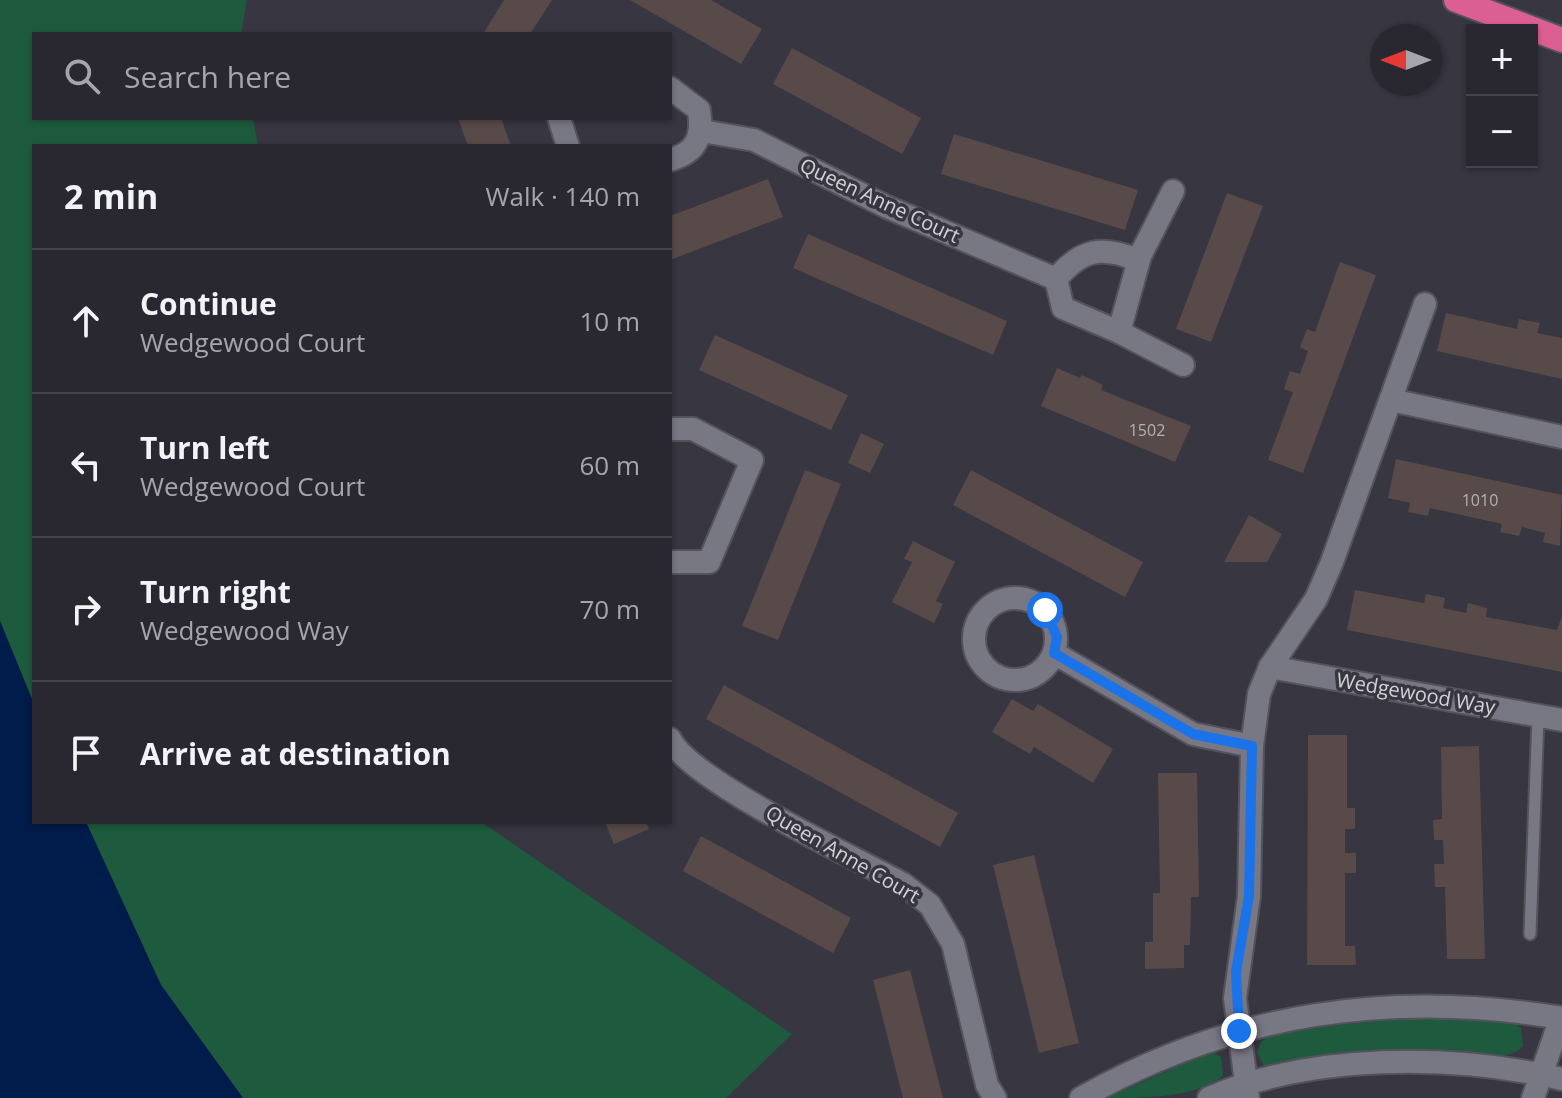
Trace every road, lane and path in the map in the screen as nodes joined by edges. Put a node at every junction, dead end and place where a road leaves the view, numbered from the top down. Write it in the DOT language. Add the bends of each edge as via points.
graph roads {
  1 [pos="1456,0"];
  2 [pos="1562,40"];
  3 [pos="672,90"];
  4 [pos="560,120"];
  5 [pos="702,131"];
  6 [pos="567,144"];
  7 [pos="672,159"];
  8 [pos="1173,191"];
  9 [pos="1138,260"];
  10 [pos="1056,279"];
  11 [pos="1425,304"];
  12 [pos="1119,332"];
  13 [pos="1183,365"];
  14 [pos="1391,400"];
  15 [pos="672,429"];
  16 [pos="1562,437"];
  17 [pos="672,562"];
  18 [pos="1054,653"];
  19 [pos="1270,667"];
  20 [pos="1538,716"];
  21 [pos="1562,720"];
  22 [pos="672,741"];
  23 [pos="1252,746"];
  24 [pos="1530,934"];
  25 [pos="1562,1018"];
  26 [pos="1239,1031"];
  27 [pos="1552,1076"];
  28 [pos="1246,1090"];
  29 [pos="995,1098"];
  30 [pos="1081,1098"];
  31 [pos="1209,1098"];
  32 [pos="1533,1098"];
  1 -- 2 [label="highway"];
  3 -- 5 [label="street" via="699,110"];
  4 -- 6 [label="street"];
  5 -- 7 [label="street" via="696,146"];
  5 -- 10 [label="street, Queen Anne Court" via="754,140 887,207"];
  8 -- 9 [label="street"];
  9 -- 10 [label="street" via="1091,250"];
  9 -- 12 [label="street"];
  10 -- 12 [label="street" via="1063,308"];
  11 -- 14 [label="street"];
  12 -- 13 [label="street"];
  14 -- 16 [label="street"];
  14 -- 19 [label="street" via="1316,599"];
  15 -- 17 [label="street" via="693,429 752,460 709,562"];
  18 -- 23 [label="street" via="1193,734"];
  19 -- 20 [label="street, Wedgewood Way"];
  19 -- 23 [label="street" via="1259,694"];
  20 -- 21 [label="street, Wedgewood Way"];
  20 -- 24 [label="lane"];
  22 -- 29 [label="street, Queen Anne Court" via="711,779 903,884 930,905 953,944 987,1085"];
  23 -- 26 [label="street" via="1249,896 1236,972"];
  25 -- 26 [label="street" via="1422,1004 1299,1016"];
  25 -- 27 [label="street"];
  26 -- 28 [label="street"];
  26 -- 30 [label="street" via="1184,1049"];
  27 -- 28 [label="street" via="1426,1062 1352,1064"];
  27 -- 32 [label="street"];
  28 -- 31 [label="street"];
}
